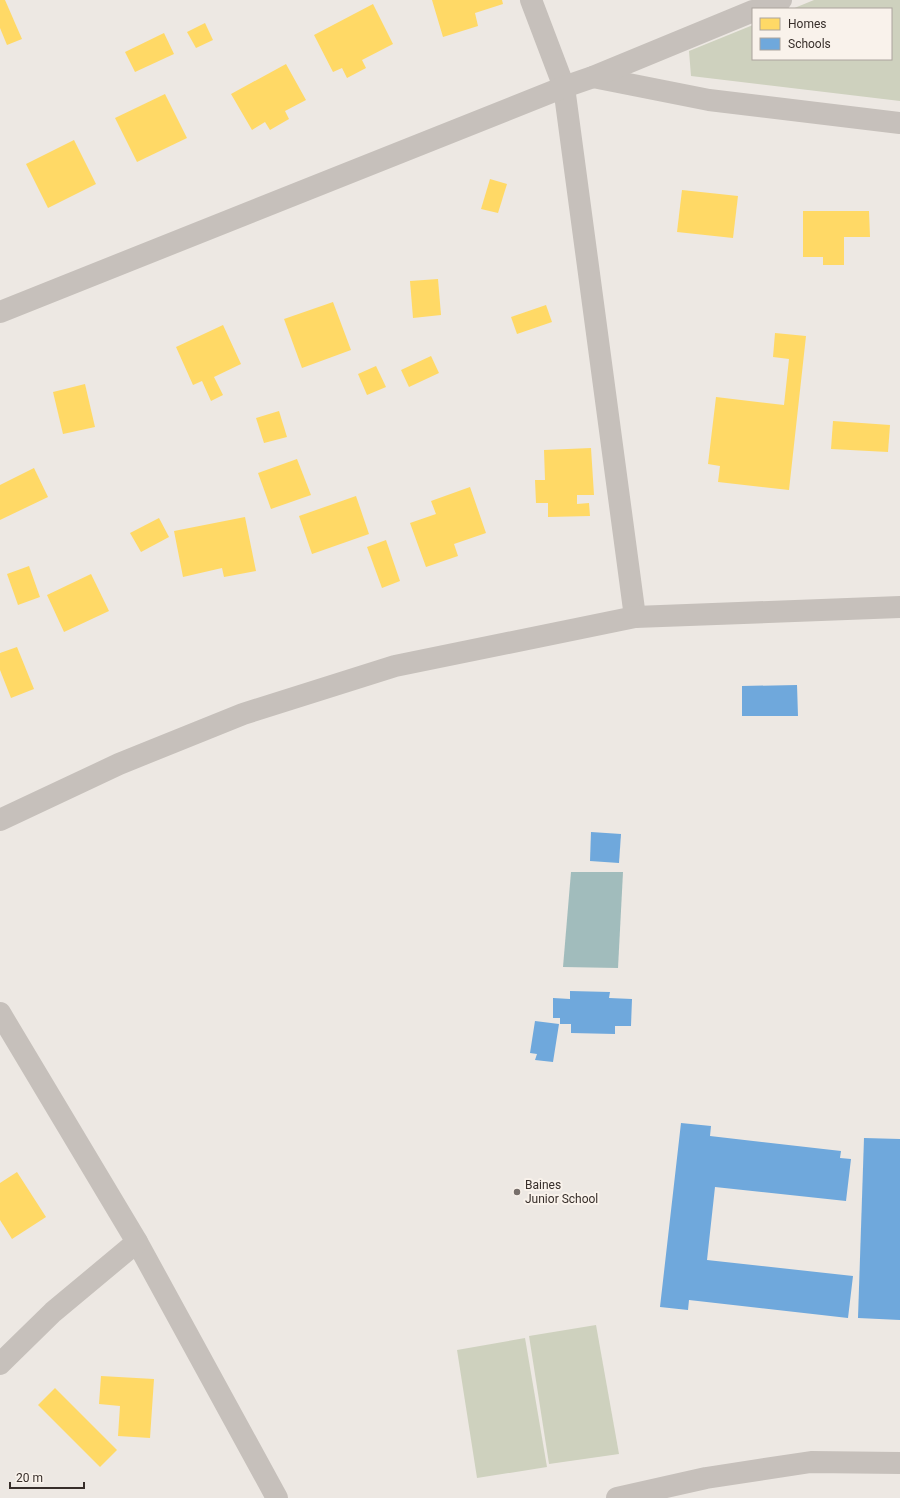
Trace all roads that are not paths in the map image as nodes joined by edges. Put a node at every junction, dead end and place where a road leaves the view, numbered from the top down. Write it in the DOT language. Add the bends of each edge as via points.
graph roads {
  1 [pos="531,0"];
  2 [pos="781,0"];
  3 [pos="761,8"];
  4 [pos="752,11"];
  5 [pos="593,77"];
  6 [pos="564,87"];
  7 [pos="900,123"];
  8 [pos="0,312"];
  9 [pos="900,607"];
  10 [pos="635,617"];
  11 [pos="0,820"];
  12 [pos="0,1013"];
  13 [pos="137,1242"];
  14 [pos="0,1364"];
  15 [pos="900,1463"];
  16 [pos="277,1498"];
  17 [pos="617,1498"];
  1 -- 6 [label="street"];
  2 -- 3 [label="street"];
  4 -- 5 [label="street"];
  5 -- 6 [label="street"];
  5 -- 7 [label="street" via="709,100"];
  6 -- 8 [label="street"];
  6 -- 10 [label="street"];
  9 -- 10 [label="street"];
  10 -- 11 [label="street" via="395,666 243,714 119,764"];
  12 -- 13 [label="street"];
  13 -- 14 [label="street" via="53,1312"];
  13 -- 16 [label="street"];
  15 -- 17 [label="street" via="810,1462 706,1478"];
}
